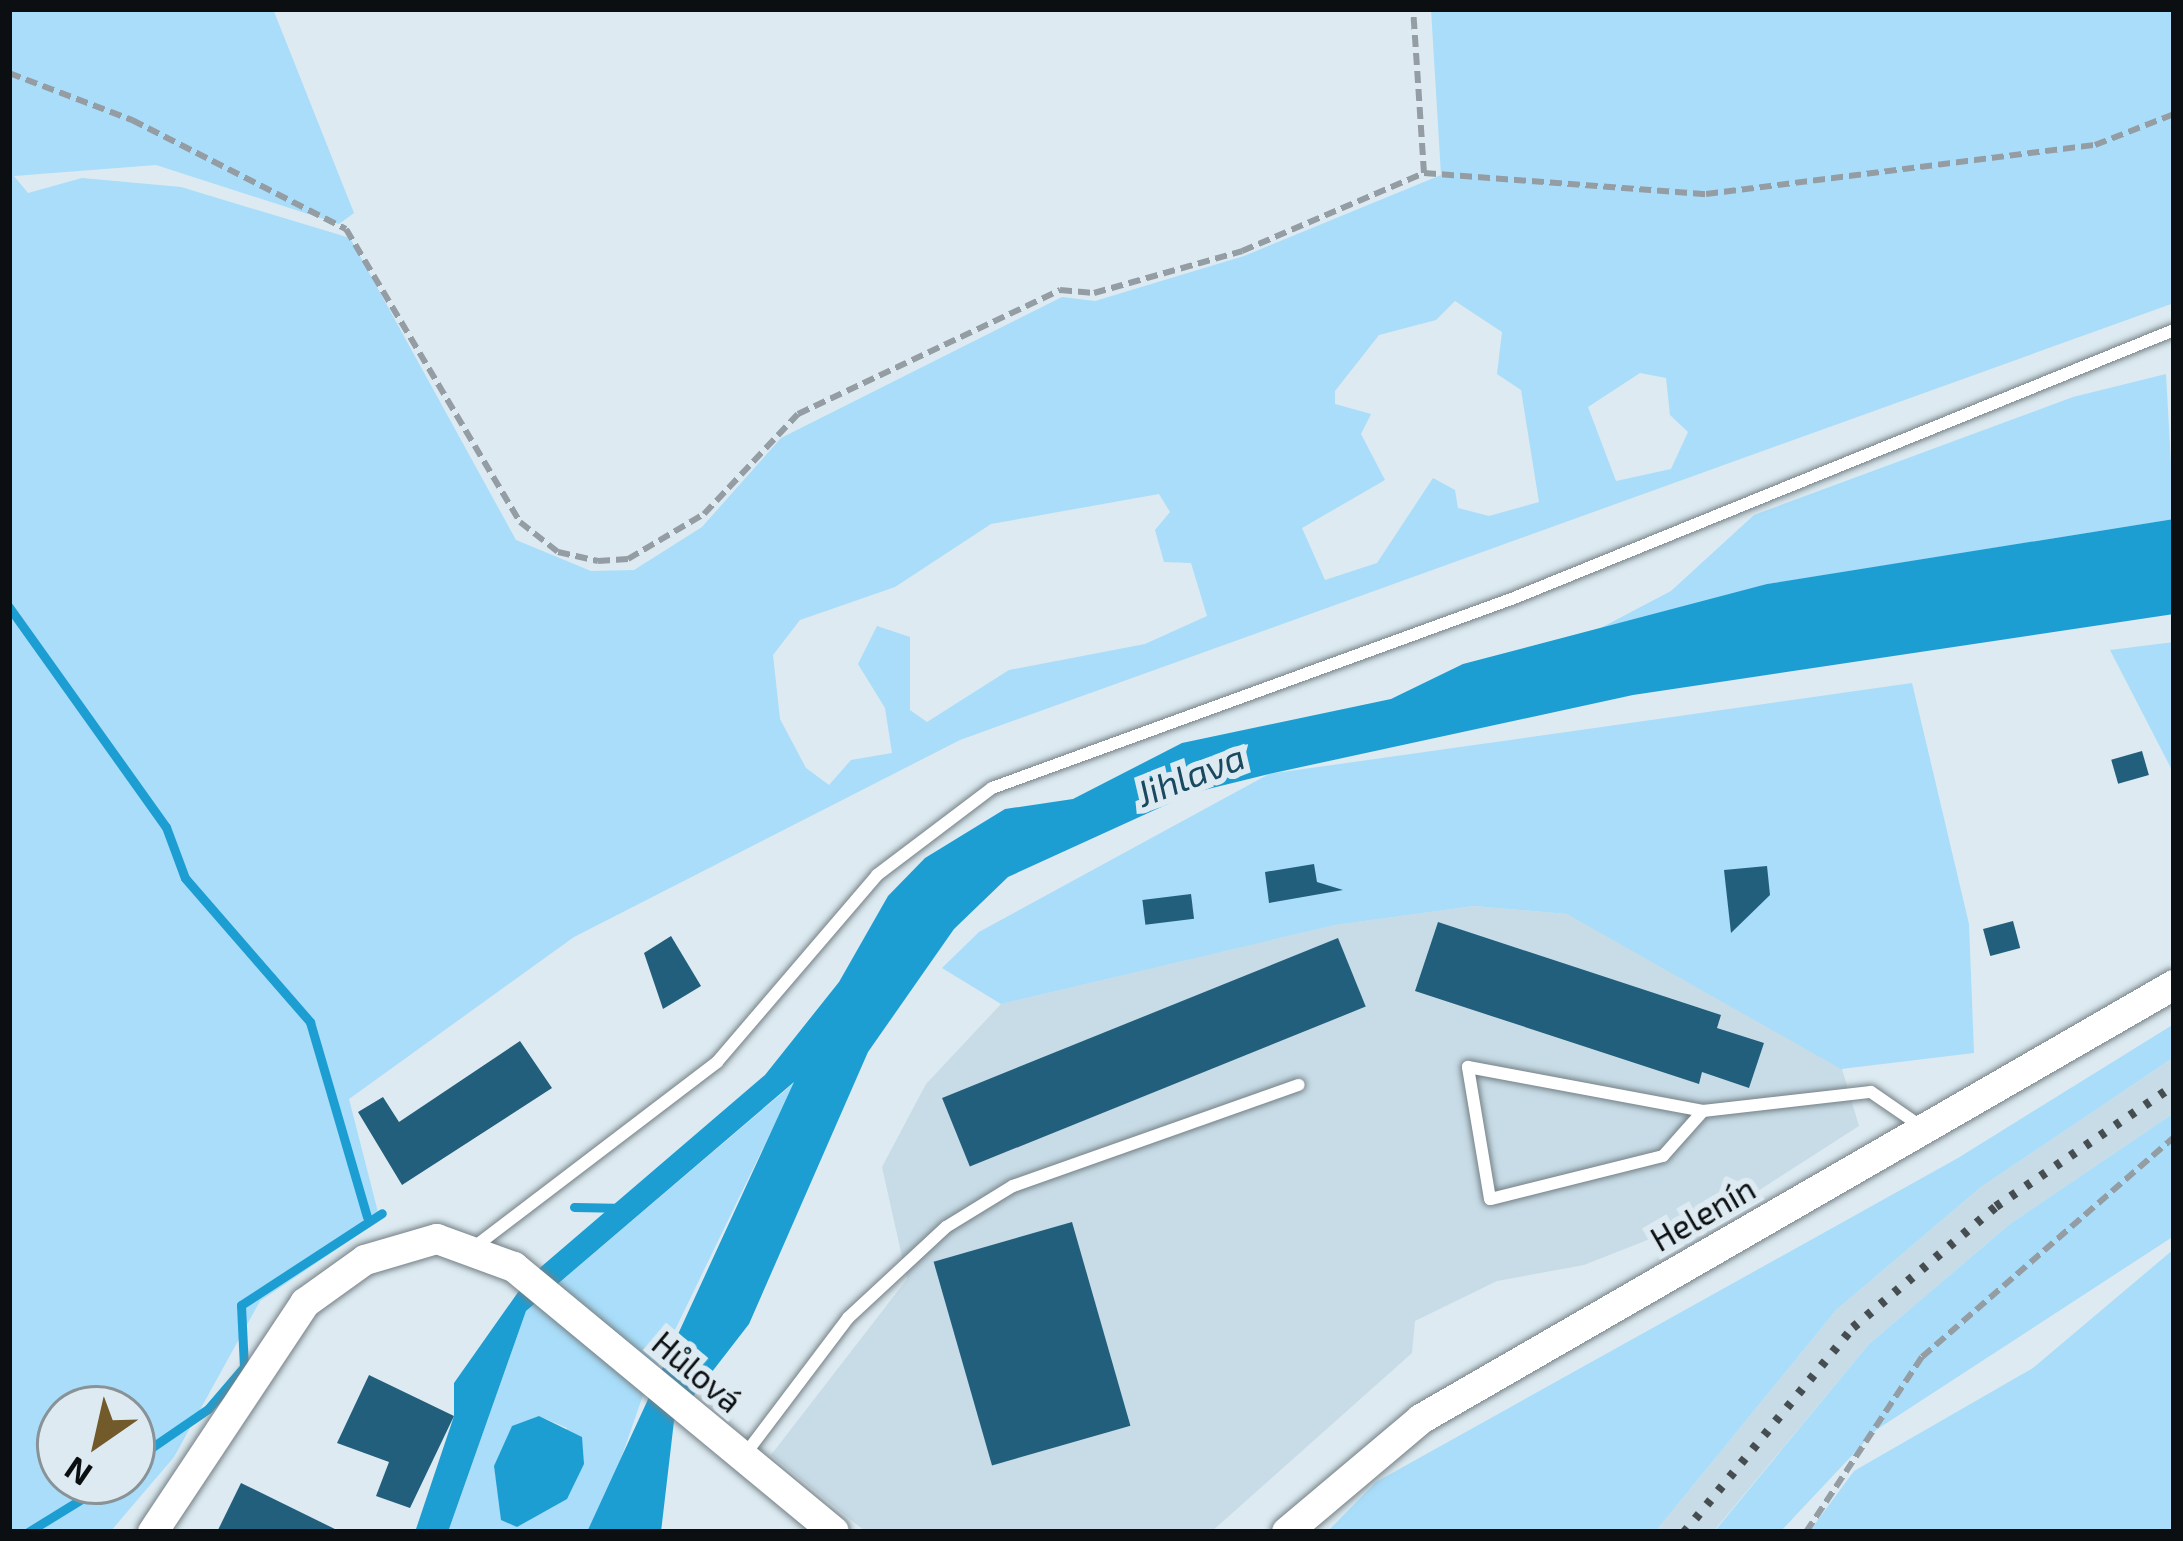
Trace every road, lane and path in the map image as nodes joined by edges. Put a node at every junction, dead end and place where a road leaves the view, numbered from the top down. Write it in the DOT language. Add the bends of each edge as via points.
graph roads {
  1 [pos="1413,9"];
  2 [pos="9,73"];
  3 [pos="2174,114"];
  4 [pos="1424,172"];
  5 [pos="2174,330"];
  6 [pos="2174,986"];
  7 [pos="1299,1085"];
  8 [pos="1703,1112"];
  9 [pos="1923,1128"];
  10 [pos="2174,1137"];
  11 [pos="477,1245"];
  12 [pos="742,1458"];
  13 [pos="153,1532"];
  14 [pos="834,1532"];
  15 [pos="1287,1532"];
  16 [pos="1805,1532"];
  1 -- 4 [label="path"];
  2 -- 4 [label="path" via="132,120 346,229 520,522 558,551 598,561 628,559 704,514 798,415 1060,290 1094,293 1242,251"];
  3 -- 4 [label="path" via="2095,145 1706,194"];
  5 -- 11 [label="lane" via="1514,598 992,788 877,875 717,1062"];
  6 -- 9 [label="street, Helenín"];
  7 -- 12 [label="lane" via="1013,1186 946,1227 848,1318"];
  8 -- 8 [label="lane" via="1632,1098 1468,1067 1490,1199 1663,1156"];
  8 -- 9 [label="lane" via="1871,1092"];
  9 -- 15 [label="street, Helenín" via="1421,1419"];
  10 -- 16 [label="path" via="1922,1357"];
  11 -- 12 [label="street, Hůlová" via="514,1267"];
  11 -- 13 [label="street" via="406,1246 330,1280 283,1330"];
  12 -- 14 [label="street, Hůlová"];
}
